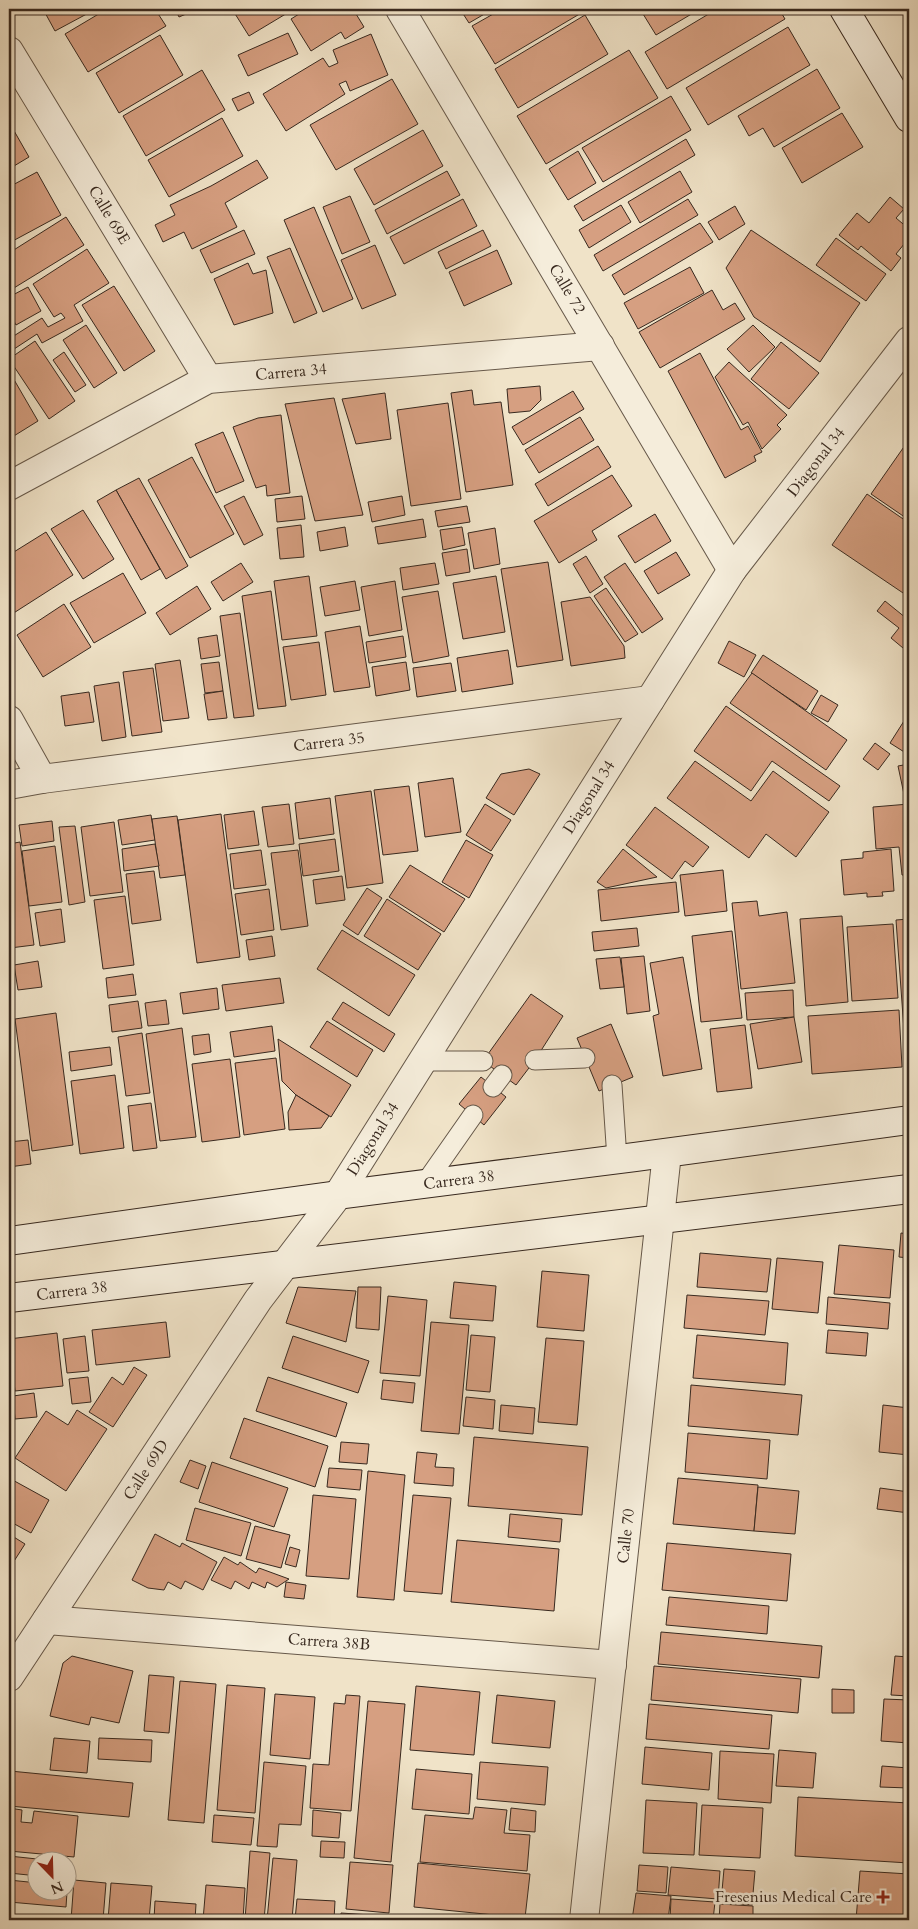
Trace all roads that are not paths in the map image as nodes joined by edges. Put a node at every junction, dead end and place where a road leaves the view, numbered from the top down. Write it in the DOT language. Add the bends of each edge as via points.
graph roads {
  1 [pos="400,9"];
  2 [pos="844,9"];
  3 [pos="9,51"];
  4 [pos="909,118"];
  5 [pos="909,341"];
  6 [pos="600,346"];
  7 [pos="208,379"];
  8 [pos="9,486"];
  9 [pos="732,570"];
  10 [pos="650,700"];
  11 [pos="9,720"];
  12 [pos="42,779"];
  13 [pos="9,785"];
  14 [pos="585,1058"];
  15 [pos="535,1060"];
  16 [pos="422,1061"];
  17 [pos="483,1061"];
  18 [pos="612,1085"];
  19 [pos="473,1115"];
  20 [pos="909,1120"];
  21 [pos="667,1153"];
  22 [pos="617,1159"];
  23 [pos="424,1185"];
  24 [pos="909,1189"];
  25 [pos="338,1195"];
  26 [pos="660,1220"];
  27 [pos="9,1241"];
  28 [pos="286,1264"];
  29 [pos="9,1298"];
  30 [pos="47,1620"];
  31 [pos="612,1665"];
  32 [pos="9,1677"];
  33 [pos="584,1920"];
  1 -- 6 [label="street, Calle 72"];
  2 -- 4 [label="street"];
  3 -- 7 [label="street, Calle 69E"];
  5 -- 9 [label="street, Diagonal 34"];
  6 -- 7 [label="street, Carrera 34"];
  6 -- 9 [label="street, Calle 72"];
  7 -- 8 [label="street, Carrera 34"];
  9 -- 10 [label="street, Diagonal 34"];
  10 -- 12 [label="street, Carrera 35"];
  10 -- 16 [label="street, Diagonal 34"];
  11 -- 12 [label="street"];
  12 -- 13 [label="street, Carrera 35"];
  14 -- 15 [label="lane"];
  16 -- 17 [label="lane"];
  16 -- 25 [label="street, Diagonal 34"];
  18 -- 22 [label="lane"];
  19 -- 23 [label="lane"];
  20 -- 21 [label="street, Carrera 38"];
  21 -- 22 [label="street, Carrera 38"];
  21 -- 26 [label="street, Calle 70"];
  22 -- 23 [label="street, Carrera 38"];
  23 -- 25 [label="street, Carrera 38"];
  24 -- 26 [label="street, Carrera 38"];
  25 -- 27 [label="street, Carrera 38"];
  25 -- 28 [label="street, Diagonal 34"];
  26 -- 28 [label="street, Carrera 38"];
  26 -- 31 [label="street, Calle 70"];
  28 -- 29 [label="street, Carrera 38"];
  28 -- 30 [label="street, Calle 69D" via="258,1300"];
  30 -- 31 [label="street, Carrera 38B"];
  30 -- 32 [label="street, Calle 69D"];
  31 -- 33 [label="street, Calle 70"];
}
